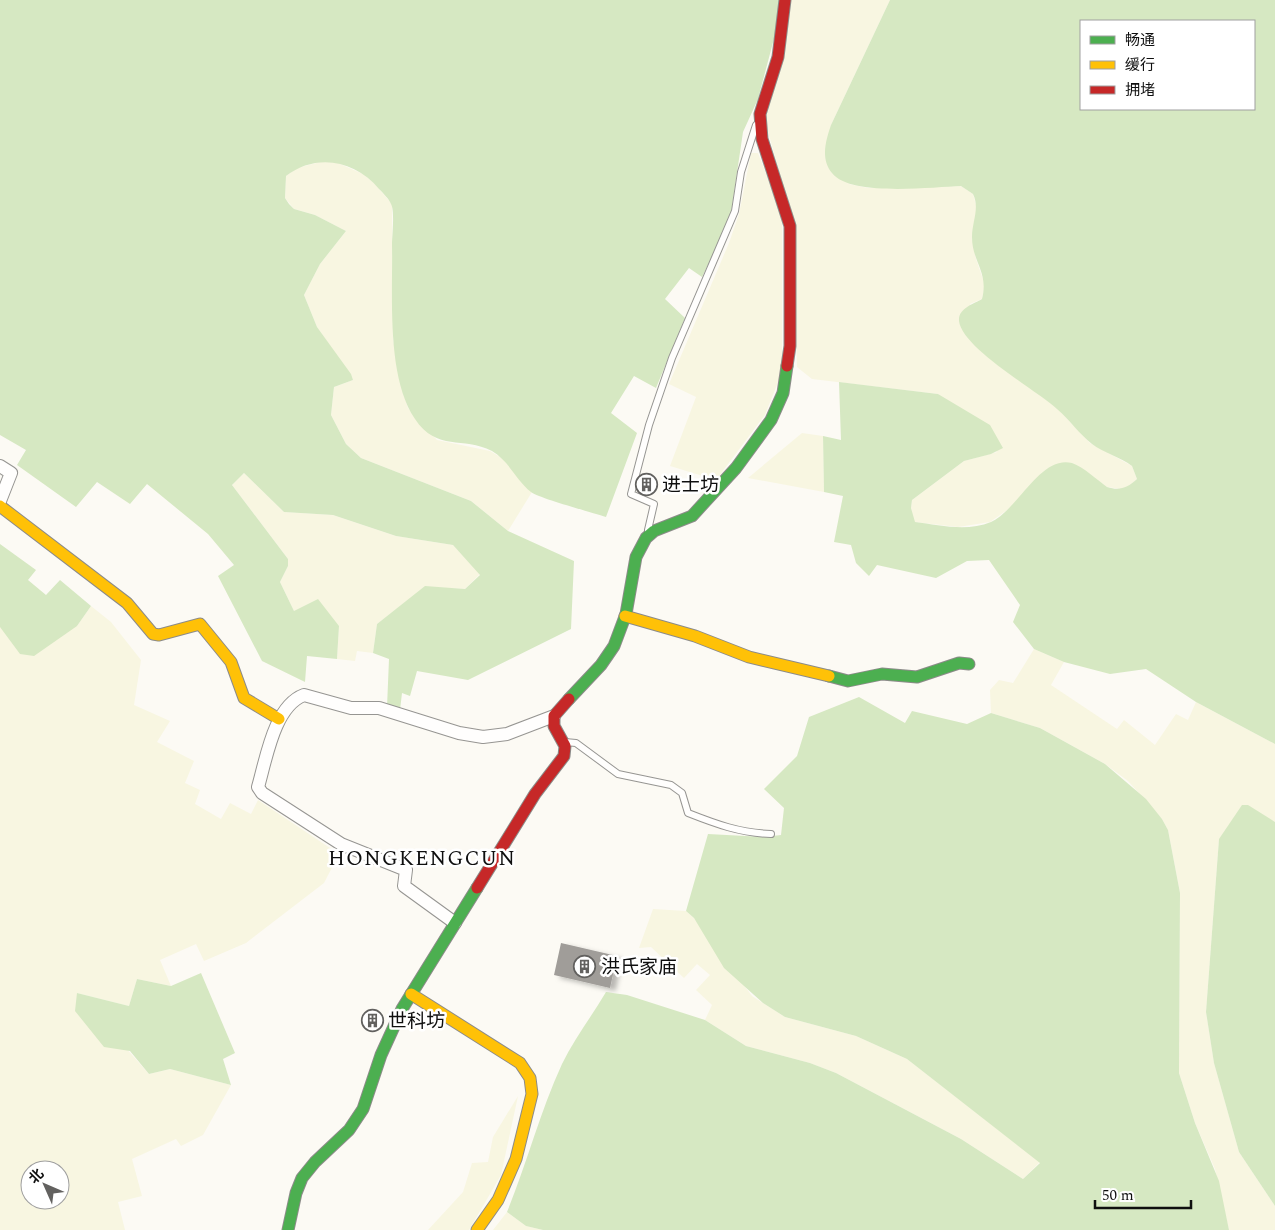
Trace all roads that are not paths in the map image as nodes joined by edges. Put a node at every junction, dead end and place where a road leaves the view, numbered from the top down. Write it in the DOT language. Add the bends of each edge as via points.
graph roads {
  1 [pos="785,0"];
  2 [pos="760,114"];
  3 [pos="0,466"];
  4 [pos="0,502"];
  5 [pos="0,506"];
  6 [pos="646,538"];
  7 [pos="624,616"];
  8 [pos="969,664"];
  9 [pos="554,716"];
  10 [pos="278,719"];
  11 [pos="564,742"];
  12 [pos="771,834"];
  13 [pos="455,923"];
  14 [pos="412,994"];
  15 [pos="288,1230"];
  16 [pos="477,1230"];
  1 -- 2 [label="street" via="778,58"];
  2 -- 6 [label="lane" via="744,156 735,211 672,358 640,460 632,494 654,504"];
  2 -- 6 [label="street" via="762,139 790,226 791,338 783,392 778,410 757,441 692,516"];
  3 -- 4 [label="street" via="11,473"];
  5 -- 10 [label="street" via="127,603 153,634 200,624 231,662 244,698"];
  6 -- 7 [label="street" via="636,557"];
  7 -- 8 [label="street" via="695,636 749,657 848,681 882,674 917,678 959,663"];
  7 -- 9 [label="street" via="610,653"];
  9 -- 10 [label="street" via="507,734 483,737 459,733 379,708 351,708 304,695 292,702"];
  9 -- 11 [label="street" via="554,726"];
  10 -- 13 [label="street" via="258,787 262,793 341,844 406,870 404,886"];
  11 -- 12 [label="lane" via="576,743 618,774 671,785 682,793 688,813 727,829"];
  11 -- 13 [label="street" via="564,756 535,794"];
  13 -- 14 [label="street"];
  14 -- 15 [label="street" via="387,1039 363,1109 348,1130 302,1178"];
  14 -- 16 [label="street" via="520,1063 530,1078 531,1101 516,1159 498,1200"];
}
